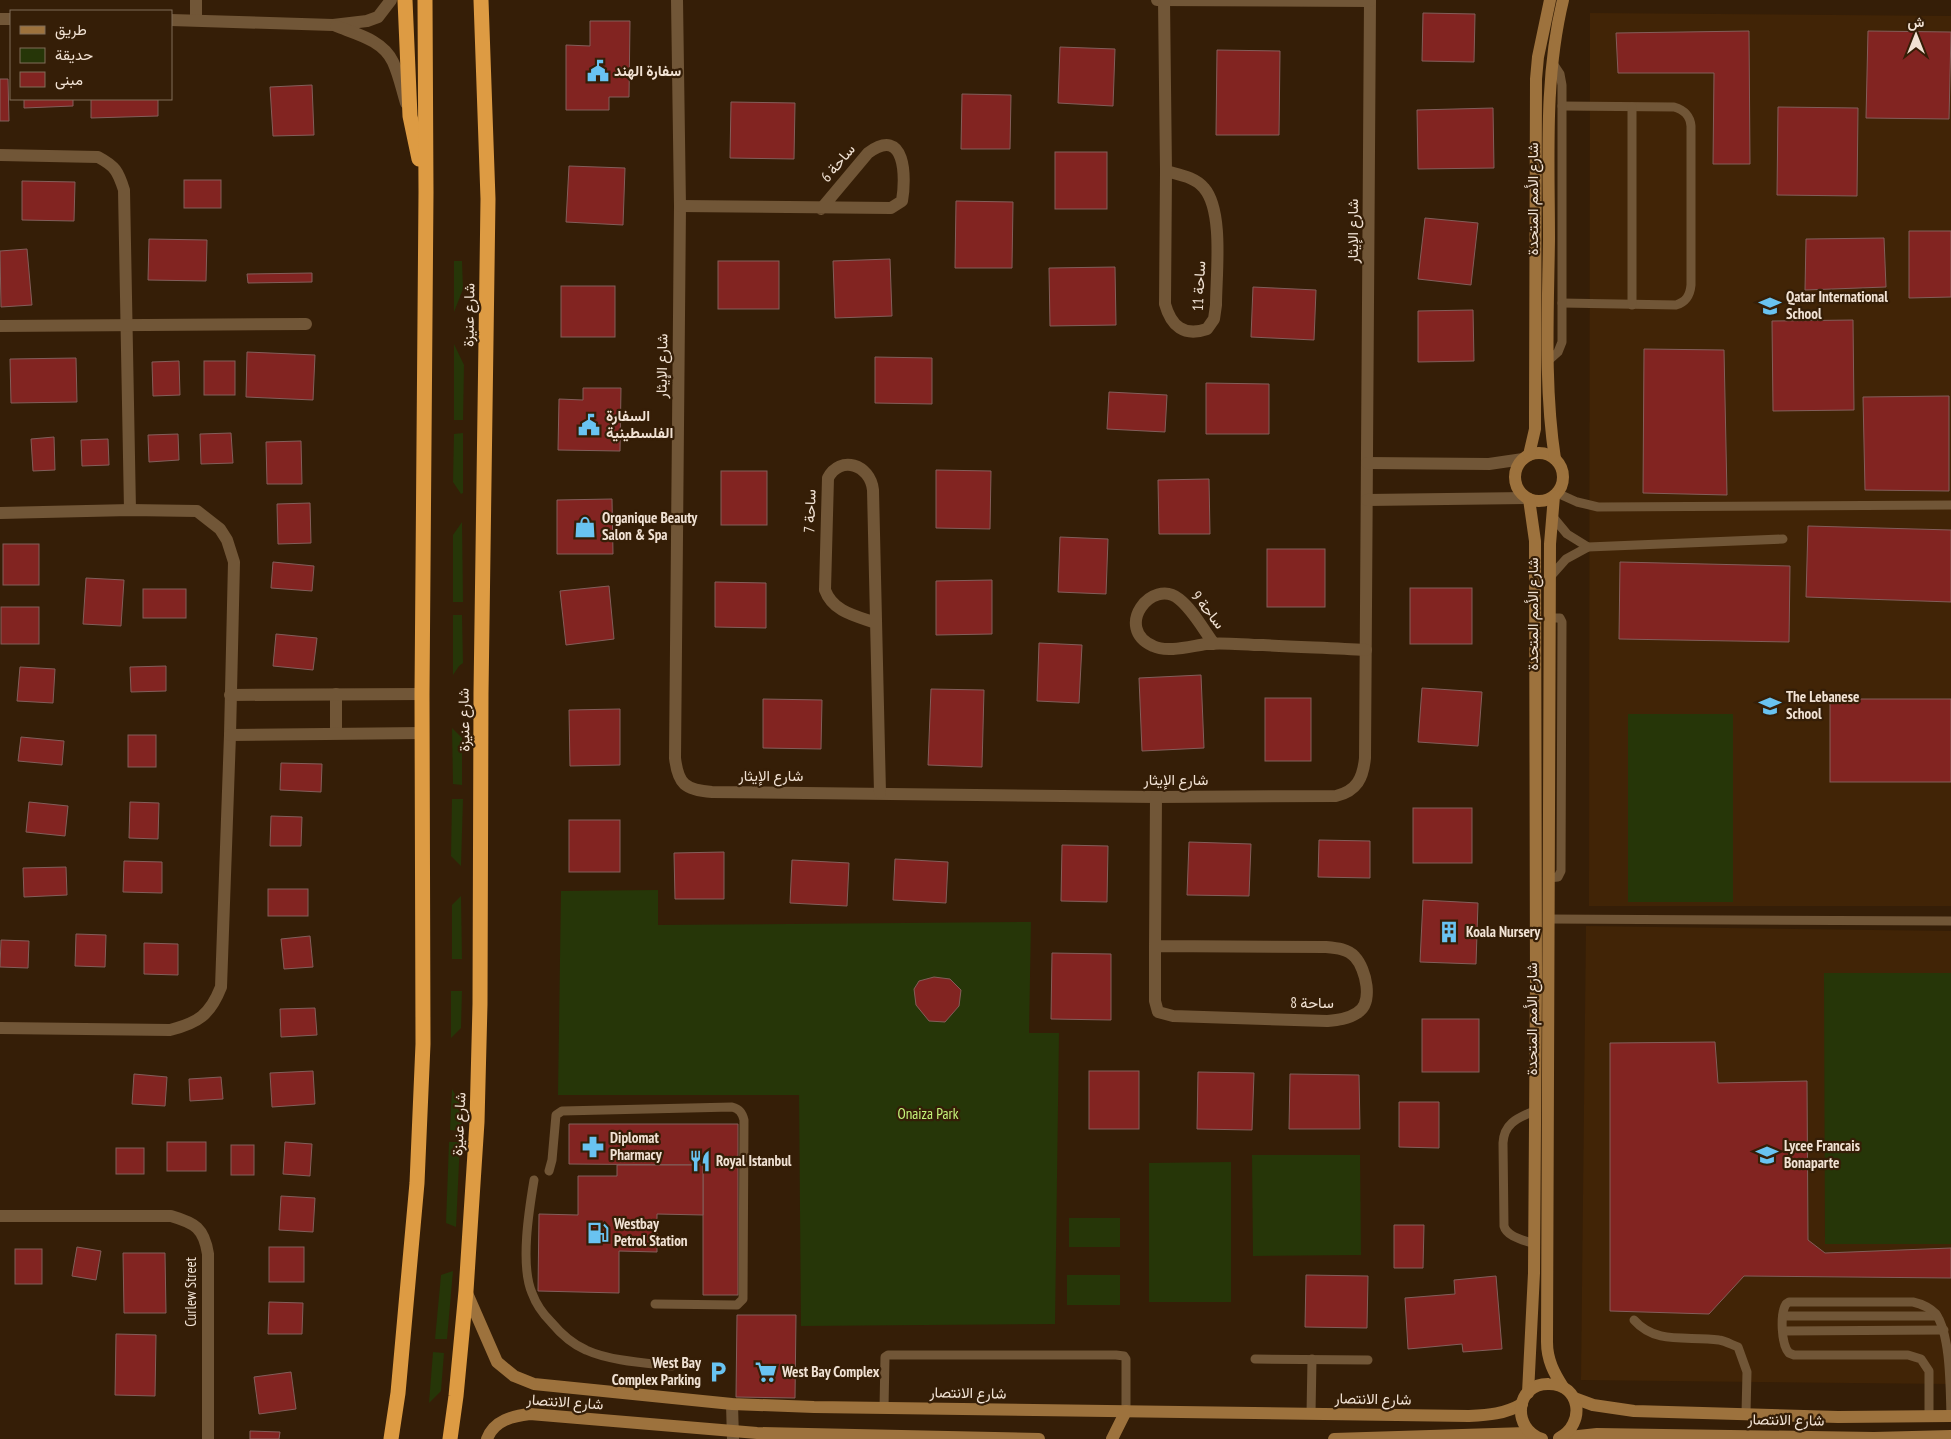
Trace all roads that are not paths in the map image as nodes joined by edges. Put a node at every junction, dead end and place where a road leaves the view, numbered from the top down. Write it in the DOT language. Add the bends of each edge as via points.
graph roads {
  1 [pos="196,0"];
  2 [pos="391,0"];
  3 [pos="405,0"];
  4 [pos="425,0"];
  5 [pos="481,0"];
  6 [pos="677,0"];
  7 [pos="1157,0"];
  8 [pos="1164,0"];
  9 [pos="1370,0"];
  10 [pos="1550,0"];
  11 [pos="1564,0"];
  12 [pos="172,20"];
  13 [pos="196,20"];
  14 [pos="333,26"];
  15 [pos="1552,62"];
  16 [pos="1562,106"];
  17 [pos="1632,107"];
  18 [pos="410,116"];
  19 [pos="0,155"];
  20 [pos="1166,171"];
  21 [pos="426,192"];
  22 [pos="680,206"];
  23 [pos="821,209"];
  24 [pos="1562,303"];
  25 [pos="1632,305"];
  26 [pos="306,324"];
  27 [pos="0,326"];
  28 [pos="125,327"];
  29 [pos="1548,361"];
  30 [pos="1526,457"];
  31 [pos="1555,459"];
  32 [pos="1367,463"];
  33 [pos="1556,494"];
  34 [pos="1527,498"];
  35 [pos="1367,500"];
  36 [pos="1951,505"];
  37 [pos="130,510"];
  38 [pos="0,513"];
  39 [pos="1552,516"];
  40 [pos="1783,539"];
  41 [pos="1588,547"];
  42 [pos="1550,577"];
  43 [pos="876,623"];
  44 [pos="1214,644"];
  45 [pos="1366,650"];
  46 [pos="336,694"];
  47 [pos="422,694"];
  48 [pos="230,695"];
  49 [pos="423,732"];
  50 [pos="336,733"];
  51 [pos="230,735"];
  52 [pos="880,793"];
  53 [pos="1156,796"];
  54 [pos="1549,919"];
  55 [pos="1951,921"];
  56 [pos="1154,946"];
  57 [pos="0,1028"];
  58 [pos="1534,1111"];
  59 [pos="548,1171"];
  60 [pos="534,1180"];
  61 [pos="0,1216"];
  62 [pos="1534,1244"];
  63 [pos="466,1291"];
  64 [pos="655,1304"];
  65 [pos="1783,1316"];
  66 [pos="1938,1316"];
  67 [pos="1634,1320"];
  68 [pos="1944,1330"];
  69 [pos="1783,1331"];
  70 [pos="1950,1358"];
  71 [pos="1254,1359"];
  72 [pos="1312,1359"];
  73 [pos="1368,1360"];
  74 [pos="672,1366"];
  75 [pos="1563,1388"];
  76 [pos="1525,1398"];
  77 [pos="1574,1398"];
  78 [pos="732,1404"];
  79 [pos="884,1408"];
  80 [pos="1126,1411"];
  81 [pos="1746,1413"];
  82 [pos="1311,1414"];
  83 [pos="1929,1416"];
  84 [pos="1951,1416"];
  85 [pos="1530,1433"];
  86 [pos="733,1435"];
  87 [pos="1951,1436"];
  88 [pos="1558,1438"];
  89 [pos="208,1439"];
  90 [pos="391,1439"];
  91 [pos="450,1439"];
  92 [pos="488,1439"];
  93 [pos="1039,1439"];
  94 [pos="1112,1439"];
  95 [pos="1334,1439"];
  96 [pos="1542,1439"];
  1 -- 13 [label="street"];
  2 -- 14 [label="street" via="378,17"];
  3 -- 18 [label="highway"];
  4 -- 21 [label="highway"];
  5 -- 63 [label="highway, شارع عنيزة" via="488,199 480,1004 477,1122"];
  6 -- 22 [label="street, شارع الإيثار"];
  7 -- 8 [label="street"];
  8 -- 9 [label="street"];
  8 -- 20 [label="street, ساحة 11"];
  9 -- 32 [label="street, شارع الإيثار"];
  10 -- 30 [label="street, شارع الأمم المتحدة" via="1536,79 1535,429"];
  11 -- 15 [label="street, شارع الأمم المتحدة"];
  12 -- 13 [label="street"];
  13 -- 14 [label="street"];
  14 -- 18 [label="street" via="367,37 392,61"];
  15 -- 16 [label="lane" via="1562,79"];
  15 -- 29 [label="street, شارع الأمم المتحدة"];
  16 -- 17 [label="lane"];
  16 -- 24 [label="lane"];
  17 -- 25 [label="lane"];
  17 -- 25 [label="lane" via="1674,107 1684,111 1690,121 1691,285 1689,296 1681,304"];
  18 -- 21 [label="highway"];
  19 -- 28 [label="street" via="98,157 112,164 124,190"];
  20 -- 20 [label="street, ساحة 11" via="1165,304 1174,323 1197,333 1208,329 1214,319 1217,218 1212,200 1204,188 1191,178"];
  21 -- 47 [label="highway"];
  22 -- 23 [label="street, ساحة 6"];
  22 -- 52 [label="street, شارع الإيثار" via="675,748 679,778 695,791"];
  23 -- 23 [label="street, ساحة 6" via="897,206 902,201 903,192 900,151 884,145 876,147"];
  24 -- 25 [label="lane"];
  24 -- 29 [label="lane" via="1562,342 1558,352"];
  26 -- 28 [label="street"];
  27 -- 28 [label="street"];
  28 -- 37 [label="street"];
  29 -- 31 [label="street, شارع الأمم المتحدة"];
  30 -- 31 [label="street" via="1543,454"];
  30 -- 32 [label="street" via="1489,464"];
  30 -- 34 [label="street" via="1516,469 1515,482"];
  31 -- 33 [label="street" via="1563,474"];
  32 -- 35 [label="street, شارع الإيثار"];
  33 -- 34 [label="street" via="1542,501"];
  33 -- 36 [label="lane" via="1598,507"];
  33 -- 39 [label="street, شارع الأمم المتحدة"];
  34 -- 35 [label="street"];
  34 -- 58 [label="street, شارع الأمم المتحدة" via="1535,541"];
  35 -- 45 [label="street, شارع الإيثار"];
  37 -- 38 [label="street"];
  37 -- 48 [label="street" via="197,511 220,529 227,540 234,562"];
  39 -- 41 [label="lane" via="1567,534"];
  39 -- 42 [label="street, شارع الأمم المتحدة"];
  40 -- 41 [label="lane"];
  41 -- 42 [label="lane" via="1566,559"];
  42 -- 54 [label="street, شارع الأمم المتحدة"];
  43 -- 43 [label="street, ساحة 7" via="872,479 865,470 840,466 832,470 828,478 825,590 835,606"];
  43 -- 52 [label="street, ساحة 7"];
  44 -- 44 [label="street, ساحة 9" via="1157,648 1144,642 1138,632 1138,610 1147,600 1157,596 1167,594 1178,598"];
  44 -- 45 [label="street, ساحة 9"];
  45 -- 53 [label="street, شارع الإيثار" via="1365,758 1361,780 1346,794"];
  46 -- 47 [label="street"];
  46 -- 48 [label="street"];
  46 -- 50 [label="street"];
  47 -- 49 [label="highway"];
  48 -- 51 [label="street"];
  49 -- 50 [label="street"];
  49 -- 90 [label="highway" via="423,1054 416,1192"];
  50 -- 51 [label="street"];
  51 -- 57 [label="street" via="221,987 215,1003 189,1025 170,1030"];
  52 -- 53 [label="street, شارع الإيثار"];
  53 -- 56 [label="street, ساحة 8"];
  54 -- 55 [label="lane"];
  54 -- 75 [label="street, شارع الأمم المتحدة" via="1547,1351"];
  56 -- 56 [label="street, ساحة 8" via="1156,1007 1165,1015 1327,1021 1343,1019 1358,1012 1365,1001 1367,985 1363,968 1354,956 1343,949"];
  58 -- 62 [label="street, شارع الأمم المتحدة"];
  58 -- 62 [label="lane" via="1509,1124 1503,1135 1505,1230"];
  59 -- 64 [label="lane" via="556,1115 562,1111 738,1109 744,1120 743,1300 737,1304"];
  60 -- 74 [label="lane" via="528,1216 528,1274 532,1293 544,1315 563,1336 587,1351"];
  61 -- 89 [label="street, Curlew Street" via="171,1216 189,1221 199,1229 206,1240 208,1254"];
  62 -- 76 [label="street, شارع الأمم المتحدة"];
  63 -- 78 [label="street, شارع الانتصار" via="498,1362 522,1380 534,1384"];
  63 -- 91 [label="highway, شارع عنيزة"];
  65 -- 66 [label="lane"];
  65 -- 66 [label="lane" via="1784,1306 1790,1302 1913,1302 1924,1305"];
  65 -- 69 [label="lane"];
  66 -- 68 [label="lane"];
  67 -- 81 [label="lane" via="1643,1331 1662,1337 1720,1340 1738,1347 1747,1372"];
  68 -- 69 [label="lane"];
  68 -- 70 [label="lane"];
  69 -- 83 [label="lane" via="1785,1348 1794,1355 1908,1355 1922,1359 1929,1371"];
  70 -- 84 [label="lane"];
  71 -- 72 [label="lane"];
  72 -- 73 [label="lane"];
  72 -- 82 [label="lane"];
  75 -- 76 [label="street, شارع الانتصار" via="1541,1385"];
  75 -- 77 [label="street"];
  76 -- 82 [label="street, شارع الانتصار" via="1503,1412 1490,1415"];
  76 -- 85 [label="street, شارع الأمم المتحدة" via="1522,1420"];
  77 -- 81 [label="street, شارع الانتصار" via="1593,1405 1634,1411"];
  77 -- 88 [label="street" via="1577,1416 1574,1425"];
  78 -- 79 [label="street, شارع الانتصار"];
  78 -- 86 [label="street"];
  79 -- 80 [label="street, شارع الانتصار"];
  79 -- 80 [label="lane" via="885,1357 888,1355 1116,1355 1126,1359"];
  80 -- 82 [label="street, شارع الانتصار"];
  80 -- 94 [label="street"];
  81 -- 83 [label="street, شارع الانتصار"];
  83 -- 84 [label="street, شارع الانتصار"];
  85 -- 95 [label="street"];
  85 -- 96 [label="street"];
  86 -- 92 [label="street, شارع الانتصار" via="530,1414 513,1416 500,1423"];
  86 -- 93 [label="street, شارع الانتصار"];
  87 -- 88 [label="street, شارع الانتصار" via="1597,1434"];
}
